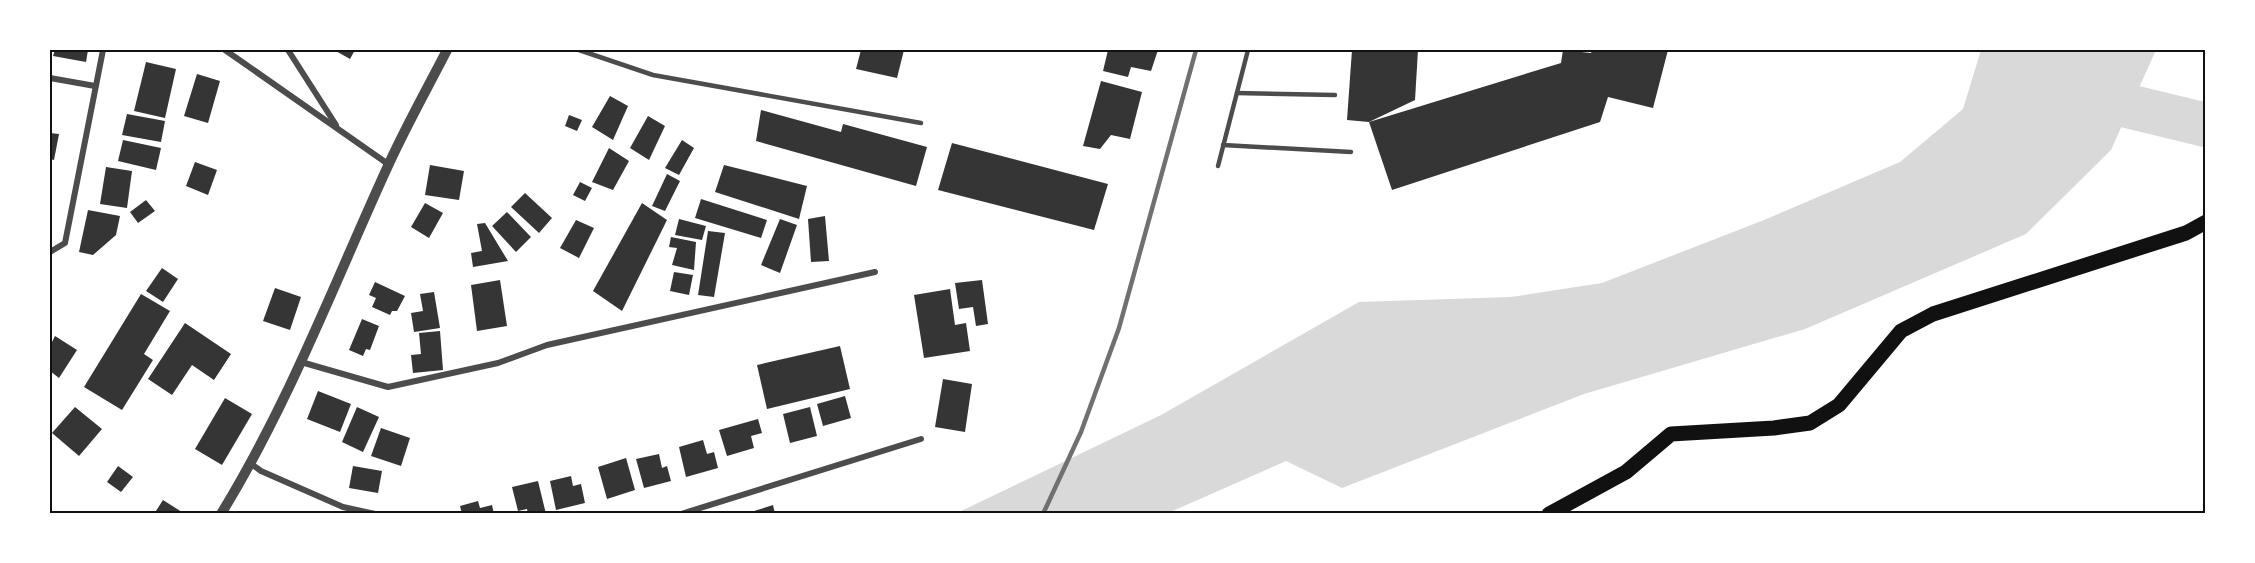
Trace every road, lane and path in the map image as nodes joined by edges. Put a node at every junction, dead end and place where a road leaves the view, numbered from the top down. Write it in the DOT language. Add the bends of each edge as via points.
graph roads {
  1 [pos="103,50"];
  2 [pos="225,50"];
  3 [pos="288,50"];
  4 [pos="447,50"];
  5 [pos="579,50"];
  6 [pos="1248,50"];
  7 [pos="50,78"];
  8 [pos="95,86"];
  9 [pos="1237,93"];
  10 [pos="1335,95"];
  11 [pos="921,123"];
  12 [pos="338,129"];
  13 [pos="1223,145"];
  14 [pos="1351,152"];
  15 [pos="388,164"];
  16 [pos="1218,166"];
  17 [pos="2205,222"];
  18 [pos="50,252"];
  19 [pos="875,272"];
  20 [pos="300,362"];
  21 [pos="921,439"];
  22 [pos="250,463"];
  23 [pos="221,513"];
  24 [pos="375,513"];
  25 [pos="681,513"];
  26 [pos="1549,513"];
  1 -- 8 [label="street"];
  2 -- 12 [label="street"];
  3 -- 12 [label="street"];
  4 -- 15 [label="street"];
  5 -- 11 [label="lane" via="652,75"];
  6 -- 9 [label="lane"];
  7 -- 8 [label="street"];
  8 -- 18 [label="street" via="65,243"];
  9 -- 10 [label="lane"];
  9 -- 13 [label="lane"];
  12 -- 15 [label="street"];
  13 -- 14 [label="lane"];
  13 -- 16 [label="lane"];
  15 -- 20 [label="street"];
  17 -- 26 [label="main road" via="2186,233 1933,314 1901,330 1839,405 1810,423 1671,434 1626,472"];
  19 -- 20 [label="street" via="547,345 498,363 388,387"];
  20 -- 22 [label="street"];
  21 -- 25 [label="street"];
  22 -- 23 [label="street"];
  22 -- 24 [label="street" via="343,507"];
}
